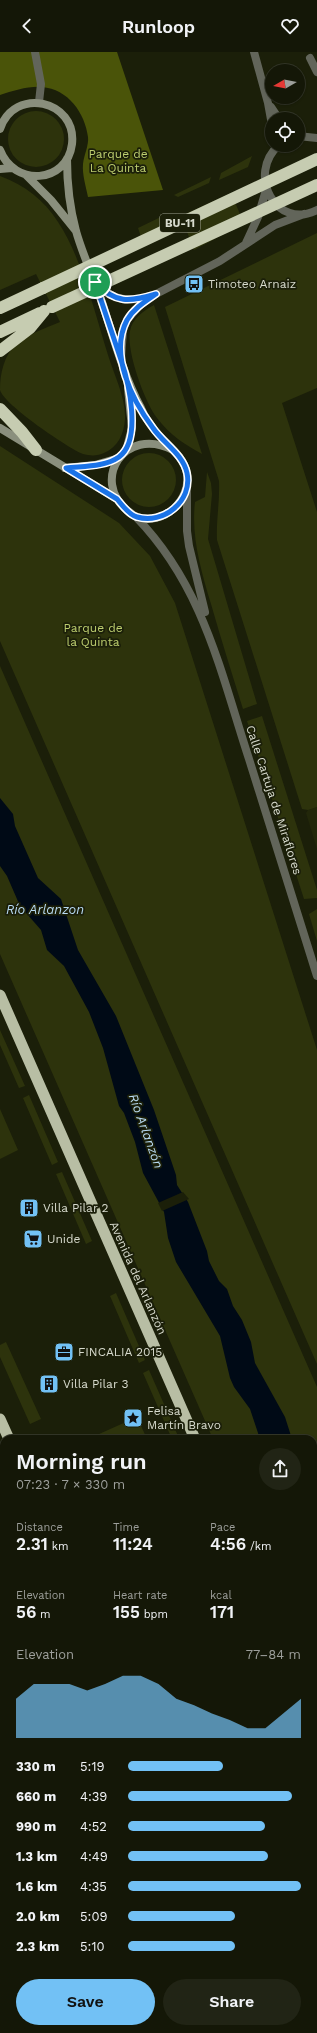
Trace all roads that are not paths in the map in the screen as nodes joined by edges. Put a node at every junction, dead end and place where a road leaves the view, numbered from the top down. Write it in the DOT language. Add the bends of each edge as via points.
graph roads {
  1 [pos="35,52"];
  2 [pos="254,52"];
  3 [pos="310,58"];
  4 [pos="317,72"];
  5 [pos="265,92"];
  6 [pos="39,102"];
  7 [pos="2,121"];
  8 [pos="0,129"];
  9 [pos="305,136"];
  10 [pos="317,138"];
  11 [pos="0,150"];
  12 [pos="273,152"];
  13 [pos="66,159"];
  14 [pos="317,159"];
  15 [pos="12,168"];
  16 [pos="0,169"];
  17 [pos="26,175"];
  18 [pos="317,185"];
  19 [pos="266,190"];
  20 [pos="312,213"];
  21 [pos="76,231"];
  22 [pos="244,246"];
  23 [pos="95,282"];
  24 [pos="31,294"];
  25 [pos="156,294"];
  26 [pos="0,299"];
  27 [pos="0,308"];
  28 [pos="48,309"];
  29 [pos="0,332"];
  30 [pos="0,351"];
  31 [pos="121,360"];
  32 [pos="125,373"];
  33 [pos="0,409"];
  34 [pos="0,428"];
  35 [pos="36,450"];
  36 [pos="173,450"];
  37 [pos="126,451"];
  38 [pos="119,458"];
  39 [pos="66,468"];
  40 [pos="187,488"];
  41 [pos="117,499"];
  42 [pos="136,517"];
  43 [pos="208,631"];
  44 [pos="317,976"];
  45 [pos="0,995"];
  46 [pos="0,1419"];
  47 [pos="7,1435"];
  48 [pos="193,1435"];
  1 -- 6 [label="street" via="41,84"];
  2 -- 5 [label="street"];
  3 -- 4 [label="street"];
  6 -- 7 [label="main road" via="31,102 16,108"];
  6 -- 13 [label="main road" via="61,113 70,127 72,144"];
  7 -- 8 [label="main road"];
  9 -- 10 [label="street"];
  11 -- 15 [label="main road"];
  12 -- 19 [label="street" via="265,167"];
  13 -- 17 [label="main road" via="58,169 46,175"];
  13 -- 21 [label="main road"];
  14 -- 24 [label="highway, BU-11, bridge"];
  15 -- 16 [label="main road"];
  15 -- 17 [label="main road"];
  17 -- 21 [label="main road" via="52,200"];
  18 -- 28 [label="highway, BU-11, bridge"];
  19 -- 20 [label="street" via="276,205 283,210"];
  19 -- 22 [label="street" via="258,217"];
  20 -- 22 [label="street" via="275,226"];
  21 -- 23 [label="main road"];
  22 -- 25 [label="street"];
  23 -- 25 [label="street" via="103,291 120,299 138,299"];
  23 -- 31 [label="main road"];
  24 -- 26 [label="highway" via="12,295"];
  24 -- 27 [label="highway, BU-11"];
  25 -- 31 [label="street" via="139,306 127,320 121,341"];
  28 -- 29 [label="highway, BU-11"];
  28 -- 30 [label="highway" via="30,328"];
  31 -- 32 [label="main road"];
  32 -- 36 [label="main road" via="144,414"];
  32 -- 37 [label="main road" via="132,415 131,437"];
  33 -- 35 [label="highway"];
  34 -- 35 [label="main road"];
  35 -- 39 [label="main road"];
  36 -- 37 [label="main road" via="149,442"];
  36 -- 40 [label="main road" via="185,467"];
  37 -- 38 [label="main road"];
  38 -- 39 [label="main road" via="95,465"];
  38 -- 41 [label="main road" via="113,472 112,486"];
  39 -- 41 [label="main road"];
  40 -- 42 [label="main road" via="182,500 164,515 151,518"];
  40 -- 43 [label="street, Calle Cartuja de Miraflores" via="189,546"];
  41 -- 42 [label="main road"];
  42 -- 43 [label="street, Calle Cartuja de Miraflores" via="165,550 181,575"];
  43 -- 44 [label="street, Calle Cartuja de Miraflores"];
  45 -- 48 [label="highway, Avenida del Arlanzón"];
  46 -- 47 [label="highway"];
}
